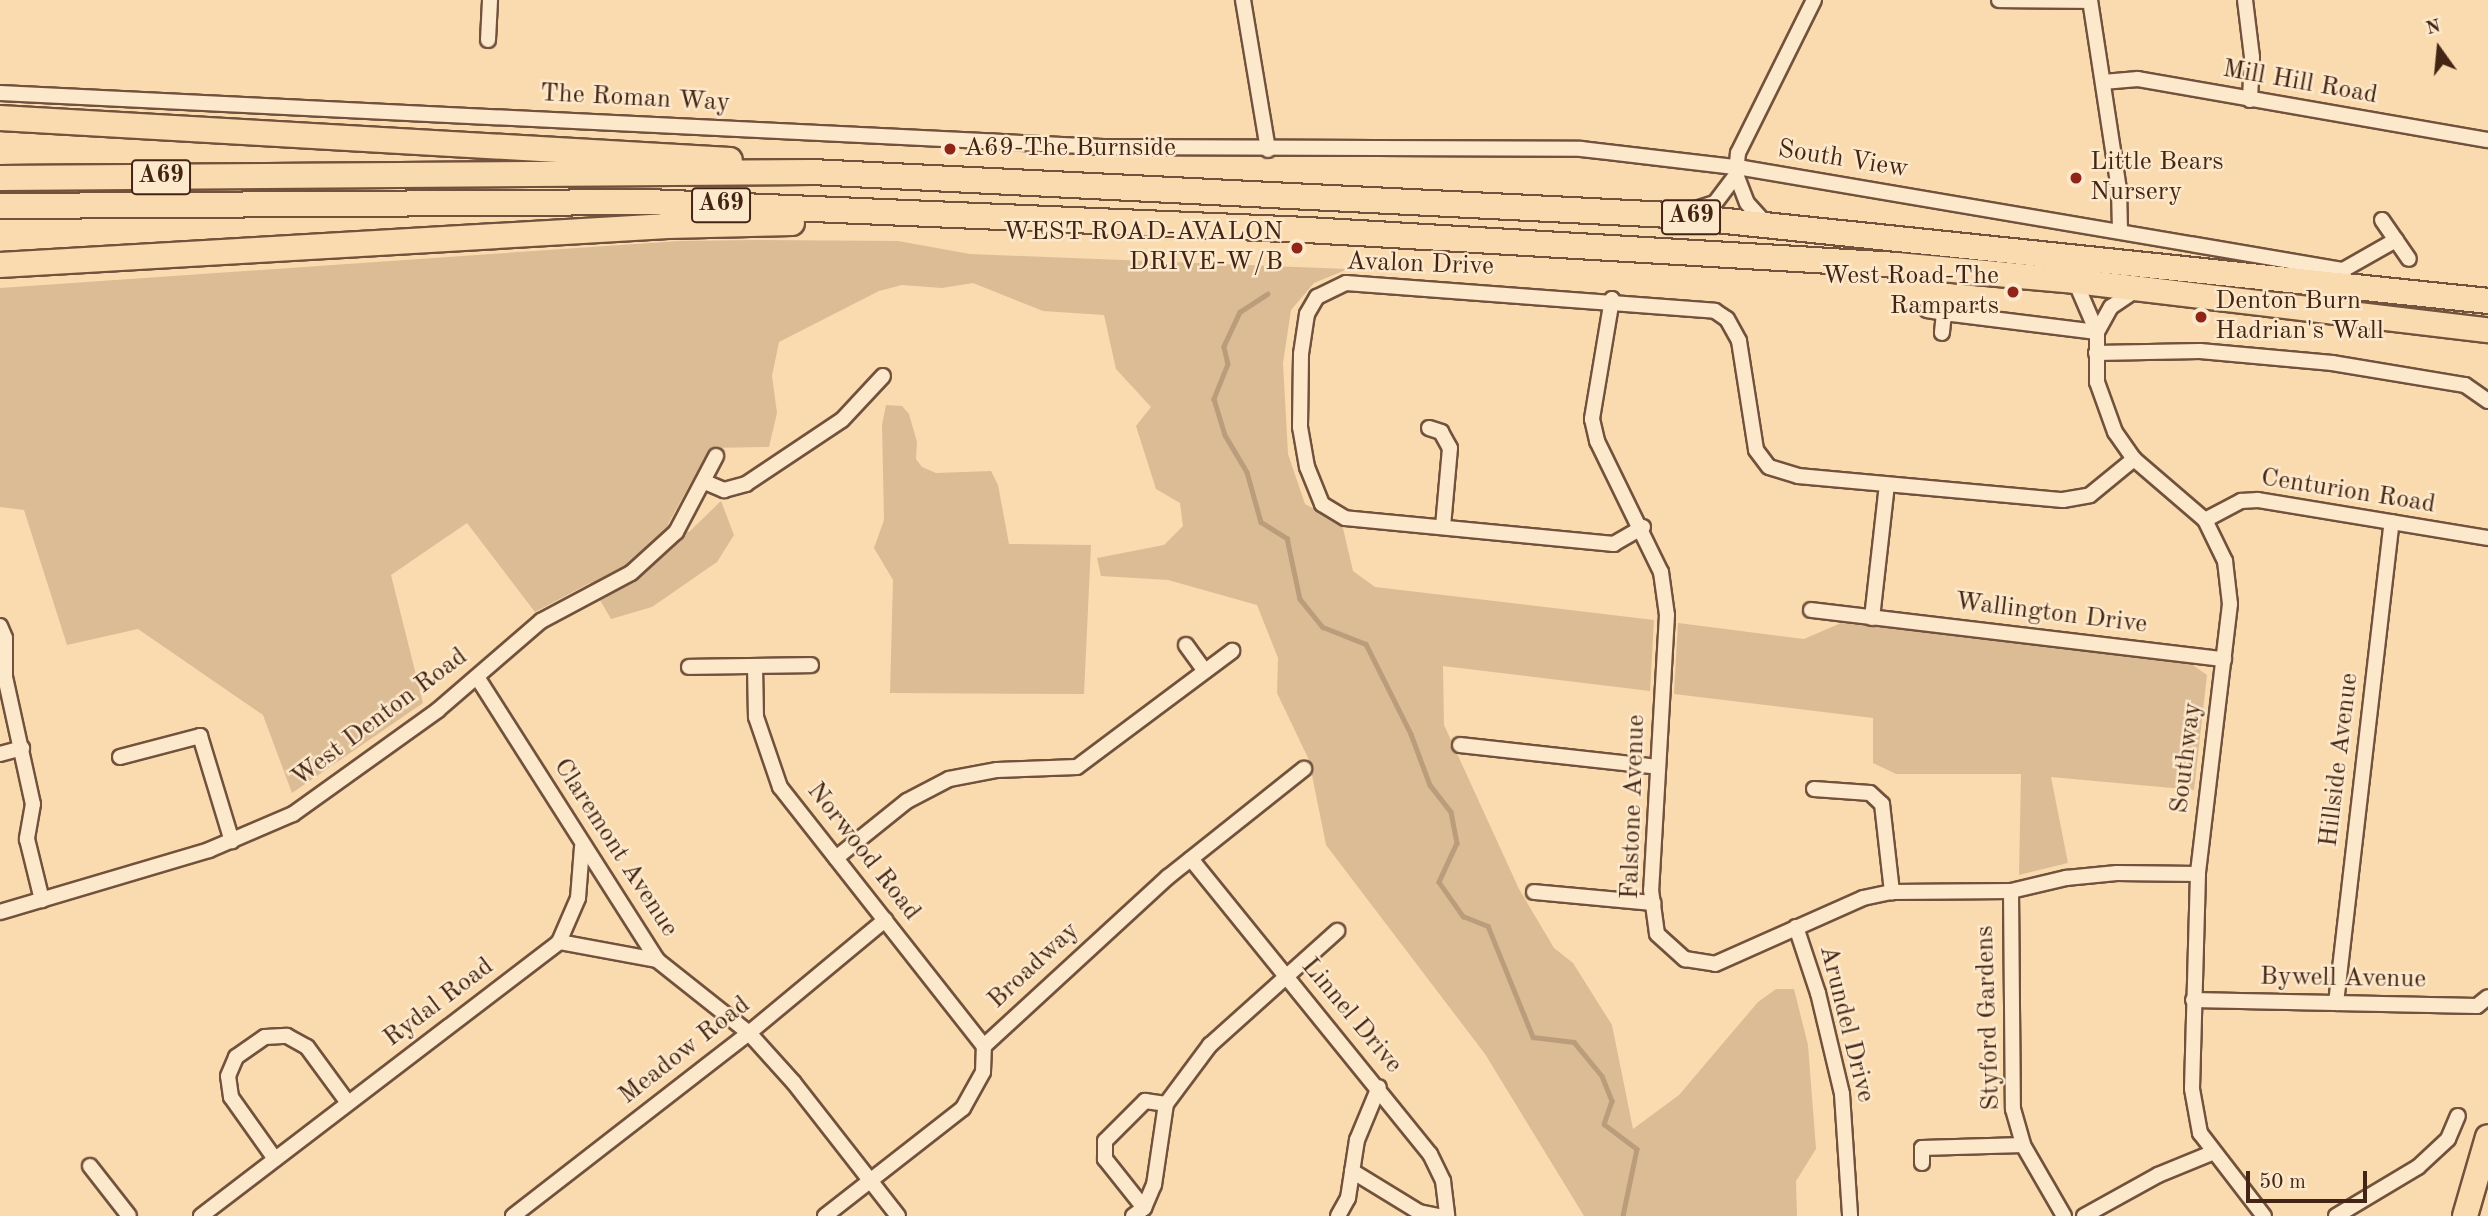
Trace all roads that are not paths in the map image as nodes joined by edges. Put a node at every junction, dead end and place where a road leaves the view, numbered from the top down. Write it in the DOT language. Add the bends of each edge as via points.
graph roads {
  1 [pos="490,0"];
  2 [pos="1243,0"];
  3 [pos="1814,0"];
  4 [pos="1999,0"];
  5 [pos="2090,0"];
  6 [pos="2245,0"];
  7 [pos="488,40"];
  8 [pos="2103,82"];
  9 [pos="0,93"];
  10 [pos="2250,100"];
  11 [pos="0,118"];
  12 [pos="2488,140"];
  13 [pos="1268,150"];
  14 [pos="1736,171"];
  15 [pos="812,172"];
  16 [pos="0,178"];
  17 [pos="0,206"];
  18 [pos="1669,215"];
  19 [pos="2382,220"];
  20 [pos="1118,221"];
  21 [pos="1766,224"];
  22 [pos="2120,231"];
  23 [pos="2396,240"];
  24 [pos="2409,259"];
  25 [pos="0,265"];
  26 [pos="2075,281"];
  27 [pos="2142,289"];
  28 [pos="1612,299"];
  29 [pos="2488,301"];
  30 [pos="1927,310"];
  31 [pos="1944,313"];
  32 [pos="2414,318"];
  33 [pos="2488,330"];
  34 [pos="2096,332"];
  35 [pos="1942,333"];
  36 [pos="2488,343"];
  37 [pos="2096,353"];
  38 [pos="883,376"];
  39 [pos="2488,401"];
  40 [pos="1429,428"];
  41 [pos="716,456"];
  42 [pos="2134,459"];
  43 [pos="705,482"];
  44 [pos="1887,485"];
  45 [pos="2205,520"];
  46 [pos="2392,522"];
  47 [pos="1443,527"];
  48 [pos="1643,527"];
  49 [pos="2488,538"];
  50 [pos="1811,610"];
  51 [pos="1872,618"];
  52 [pos="0,626"];
  53 [pos="1186,645"];
  54 [pos="1231,651"];
  55 [pos="2224,659"];
  56 [pos="811,665"];
  57 [pos="755,666"];
  58 [pos="689,667"];
  59 [pos="1205,671"];
  60 [pos="477,677"];
  61 [pos="1460,745"];
  62 [pos="22,748"];
  63 [pos="0,754"];
  64 [pos="120,757"];
  65 [pos="1658,767"];
  66 [pos="1304,769"];
  67 [pos="1814,789"];
  68 [pos="232,841"];
  69 [pos="582,847"];
  70 [pos="836,858"];
  71 [pos="1192,859"];
  72 [pos="2198,874"];
  73 [pos="2011,891"];
  74 [pos="1534,892"];
  75 [pos="1892,892"];
  76 [pos="42,900"];
  77 [pos="1653,903"];
  78 [pos="0,912"];
  79 [pos="885,920"];
  80 [pos="1796,927"];
  81 [pos="1337,931"];
  82 [pos="559,942"];
  83 [pos="657,960"];
  84 [pos="1287,978"];
  85 [pos="2488,997"];
  86 [pos="2193,1000"];
  87 [pos="2336,1003"];
  88 [pos="749,1033"];
  89 [pos="984,1046"];
  90 [pos="1379,1087"];
  91 [pos="348,1103"];
  92 [pos="1166,1104"];
  93 [pos="2458,1116"];
  94 [pos="2488,1137"];
  95 [pos="2023,1145"];
  96 [pos="2213,1153"];
  97 [pos="275,1159"];
  98 [pos="2488,1160"];
  99 [pos="1922,1163"];
  100 [pos="90,1166"];
  101 [pos="1352,1171"];
  102 [pos="870,1180"];
  103 [pos="1139,1212"];
  104 [pos="129,1216"];
  105 [pos="201,1216"];
  106 [pos="513,1216"];
  107 [pos="825,1216"];
  108 [pos="898,1216"];
  109 [pos="1338,1216"];
  110 [pos="1438,1216"];
  111 [pos="1447,1216"];
  112 [pos="1850,1216"];
  113 [pos="2064,1216"];
  114 [pos="2084,1216"];
  115 [pos="2264,1216"];
  116 [pos="2336,1216"];
  117 [pos="2465,1216"];
  118 [pos="2482,1216"];
  1 -- 7 [label="street"];
  2 -- 13 [label="street"];
  3 -- 14 [label="street" via="1743,138"];
  4 -- 5 [label="street"];
  5 -- 8 [label="street"];
  6 -- 10 [label="street" via="2252,57"];
  8 -- 10 [label="street, Mill Hill Road" via="2138,79"];
  8 -- 22 [label="street"];
  9 -- 13 [label="street, The Roman Way" via="1103,147"];
  10 -- 12 [label="street, Mill Hill Road"];
  11 -- 15 [label="highway" via="713,158"];
  13 -- 14 [label="street, South View" via="1568,148"];
  14 -- 18 [label="street" via="1715,203"];
  14 -- 21 [label="street" via="1747,203"];
  14 -- 22 [label="street, South View"];
  15 -- 16 [label="highway, A69"];
  15 -- 18 [label="highway, A69"];
  17 -- 20 [label="highway, A69" via="648,202"];
  18 -- 21 [label="highway, A69"];
  19 -- 23 [label="street"];
  20 -- 25 [label="highway" via="668,226"];
  20 -- 26 [label="highway, A69" via="1765,254"];
  21 -- 29 [label="highway, A69"];
  22 -- 23 [label="street, South View" via="2343,270"];
  23 -- 24 [label="street"];
  26 -- 27 [label="highway, A69"];
  26 -- 34 [label="street, Southway"];
  27 -- 32 [label="highway, A69"];
  27 -- 34 [label="street" via="2111,307"];
  28 -- 44 [label="street" via="1697,307 1727,319 1739,341 1751,431 1769,467 1798,476"];
  28 -- 47 [label="street, Avalon Drive" via="1346,282 1317,297 1307,314 1301,354 1300,427 1307,467 1322,504 1345,518"];
  28 -- 48 [label="street, Falstone Avenue" via="1592,419 1597,441"];
  30 -- 31 [label="street"];
  31 -- 34 [label="street"];
  31 -- 35 [label="street"];
  32 -- 33 [label="highway, A69"];
  32 -- 36 [label="highway"];
  34 -- 37 [label="street, Southway"];
  37 -- 39 [label="street" via="2200,351 2332,363 2465,386"];
  37 -- 42 [label="street, Southway" via="2104,408"];
  38 -- 43 [label="street" via="842,420 746,484 724,490"];
  40 -- 47 [label="street" via="1441,432 1451,448"];
  41 -- 43 [label="street, West Denton Road"];
  42 -- 44 [label="street" via="2090,495 2063,500"];
  42 -- 45 [label="street, Southway"];
  43 -- 60 [label="street, West Denton Road" via="676,532 631,573 541,621"];
  44 -- 51 [label="street"];
  45 -- 46 [label="street, Centurion Road" via="2241,501 2258,500"];
  45 -- 55 [label="street, Southway" via="2225,561 2230,604"];
  46 -- 49 [label="street, Centurion Road"];
  46 -- 87 [label="street, Hillside Avenue"];
  47 -- 48 [label="street, Avalon Drive" via="1614,544"];
  48 -- 65 [label="street, Falstone Avenue" via="1661,572 1667,615"];
  50 -- 51 [label="street, Wallington Drive"];
  51 -- 55 [label="street, Wallington Drive"];
  52 -- 62 [label="street" via="5,638 5,677"];
  53 -- 59 [label="street"];
  54 -- 59 [label="street"];
  55 -- 72 [label="street, Southway"];
  56 -- 57 [label="street"];
  57 -- 58 [label="street"];
  57 -- 70 [label="street, Norwood Road" via="756,717 780,787"];
  59 -- 70 [label="street" via="1077,767 997,770 949,779 906,801"];
  60 -- 68 [label="street, West Denton Road" via="293,814"];
  60 -- 69 [label="street, Claremont Avenue"];
  61 -- 65 [label="street"];
  62 -- 63 [label="street"];
  62 -- 76 [label="street" via="33,804 27,839"];
  64 -- 68 [label="street" via="200,736"];
  65 -- 77 [label="street, Falstone Avenue"];
  66 -- 71 [label="street, Broadway"];
  67 -- 75 [label="street" via="1870,793 1882,804"];
  68 -- 76 [label="street, West Denton Road"];
  69 -- 82 [label="street" via="578,898"];
  69 -- 83 [label="street, Claremont Avenue"];
  70 -- 79 [label="street, Norwood Road"];
  71 -- 84 [label="street, Linnel Drive"];
  71 -- 89 [label="street, Broadway"];
  72 -- 73 [label="street, Falstone Avenue" via="2091,876"];
  72 -- 86 [label="street, Southway"];
  73 -- 75 [label="street, Falstone Avenue"];
  73 -- 95 [label="street, Styford Gardens" via="2010,1052 2013,1109"];
  74 -- 77 [label="street"];
  75 -- 80 [label="street, Falstone Avenue" via="1863,898"];
  76 -- 78 [label="street, West Denton Road"];
  77 -- 80 [label="street, Falstone Avenue" via="1657,934 1685,959 1715,964"];
  79 -- 88 [label="street, Meadow Road"];
  79 -- 89 [label="street, Norwood Road"];
  80 -- 112 [label="street, Arundel Drive" via="1818,993 1842,1094"];
  81 -- 84 [label="street"];
  82 -- 83 [label="street"];
  82 -- 91 [label="street, Rydal Road"];
  83 -- 88 [label="street, Claremont Avenue"];
  84 -- 90 [label="street, Linnel Drive"];
  84 -- 92 [label="street" via="1210,1045"];
  85 -- 87 [label="street, Bywell Avenue" via="2477,1006"];
  86 -- 87 [label="street, Bywell Avenue"];
  86 -- 96 [label="street, Southway" via="2192,1088 2200,1133"];
  88 -- 102 [label="street, Claremont Avenue"];
  88 -- 106 [label="street, Meadow Road"];
  89 -- 102 [label="street, Broadway" via="983,1072 963,1108"];
  90 -- 101 [label="street" via="1357,1140"];
  90 -- 111 [label="street, Linnel Drive" via="1430,1154 1443,1181"];
  91 -- 97 [label="street, Rydal Road"];
  91 -- 97 [label="street" via="307,1047 287,1036 265,1037 236,1057 228,1076 231,1097"];
  92 -- 103 [label="street" via="1154,1185"];
  92 -- 103 [label="street" via="1145,1101 1105,1141 1105,1159"];
  93 -- 116 [label="street" via="2448,1139 2418,1167"];
  94 -- 117 [label="highway"];
  95 -- 99 [label="street" via="1922,1148"];
  95 -- 113 [label="street, Styford Gardens"];
  96 -- 114 [label="street"];
  96 -- 115 [label="street, Southway"];
  97 -- 105 [label="street, Rydal Road"];
  98 -- 118 [label="highway"];
  100 -- 104 [label="street"];
  101 -- 109 [label="street" via="1348,1198"];
  101 -- 110 [label="street" via="1419,1212"];
  102 -- 107 [label="street, Broadway"];
  102 -- 108 [label="street, Claremont Avenue"];
}
